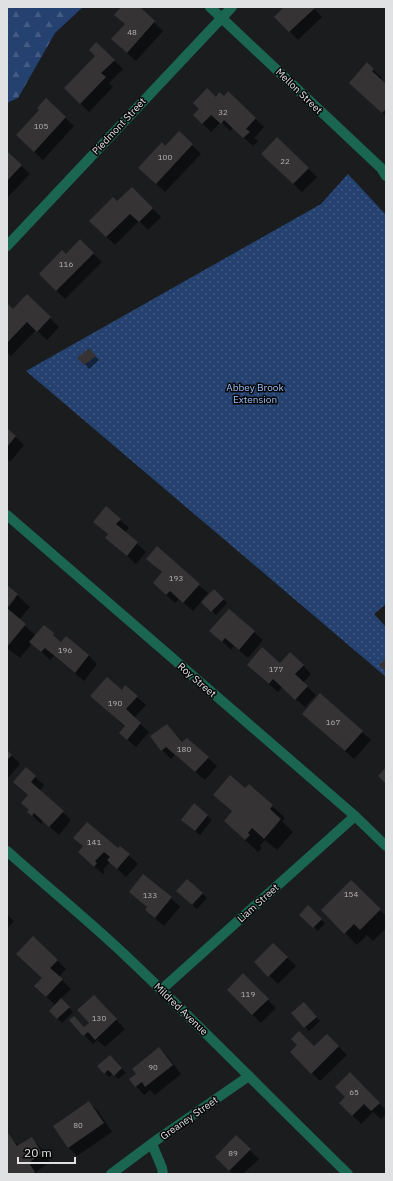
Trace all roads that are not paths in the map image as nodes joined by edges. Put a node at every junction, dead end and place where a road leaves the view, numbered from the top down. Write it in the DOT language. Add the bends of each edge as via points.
graph roads {
  1 [pos="210,7"];
  2 [pos="232,7"];
  3 [pos="222,18"];
  4 [pos="384,169"];
  5 [pos="7,246"];
  6 [pos="7,515"];
  7 [pos="355,816"];
  8 [pos="386,846"];
  9 [pos="7,851"];
  10 [pos="161,990"];
  11 [pos="248,1076"];
  12 [pos="152,1144"];
  13 [pos="111,1174"];
  14 [pos="163,1174"];
  15 [pos="348,1174"];
  1 -- 3 [label="street, Mellon Street"];
  2 -- 3 [label="street, Piedmont Street"];
  3 -- 4 [label="street, Mellon Street"];
  3 -- 5 [label="street, Piedmont Street"];
  6 -- 7 [label="street, Roy Street"];
  7 -- 8 [label="street, Roy Street"];
  7 -- 10 [label="street, Liam Street"];
  9 -- 10 [label="street, Mildred Avenue"];
  10 -- 11 [label="street, Mildred Avenue"];
  11 -- 12 [label="street, Greaney Street"];
  11 -- 15 [label="street, Mildred Avenue"];
  12 -- 13 [label="street, Greaney Street"];
  12 -- 14 [label="street"];
}
